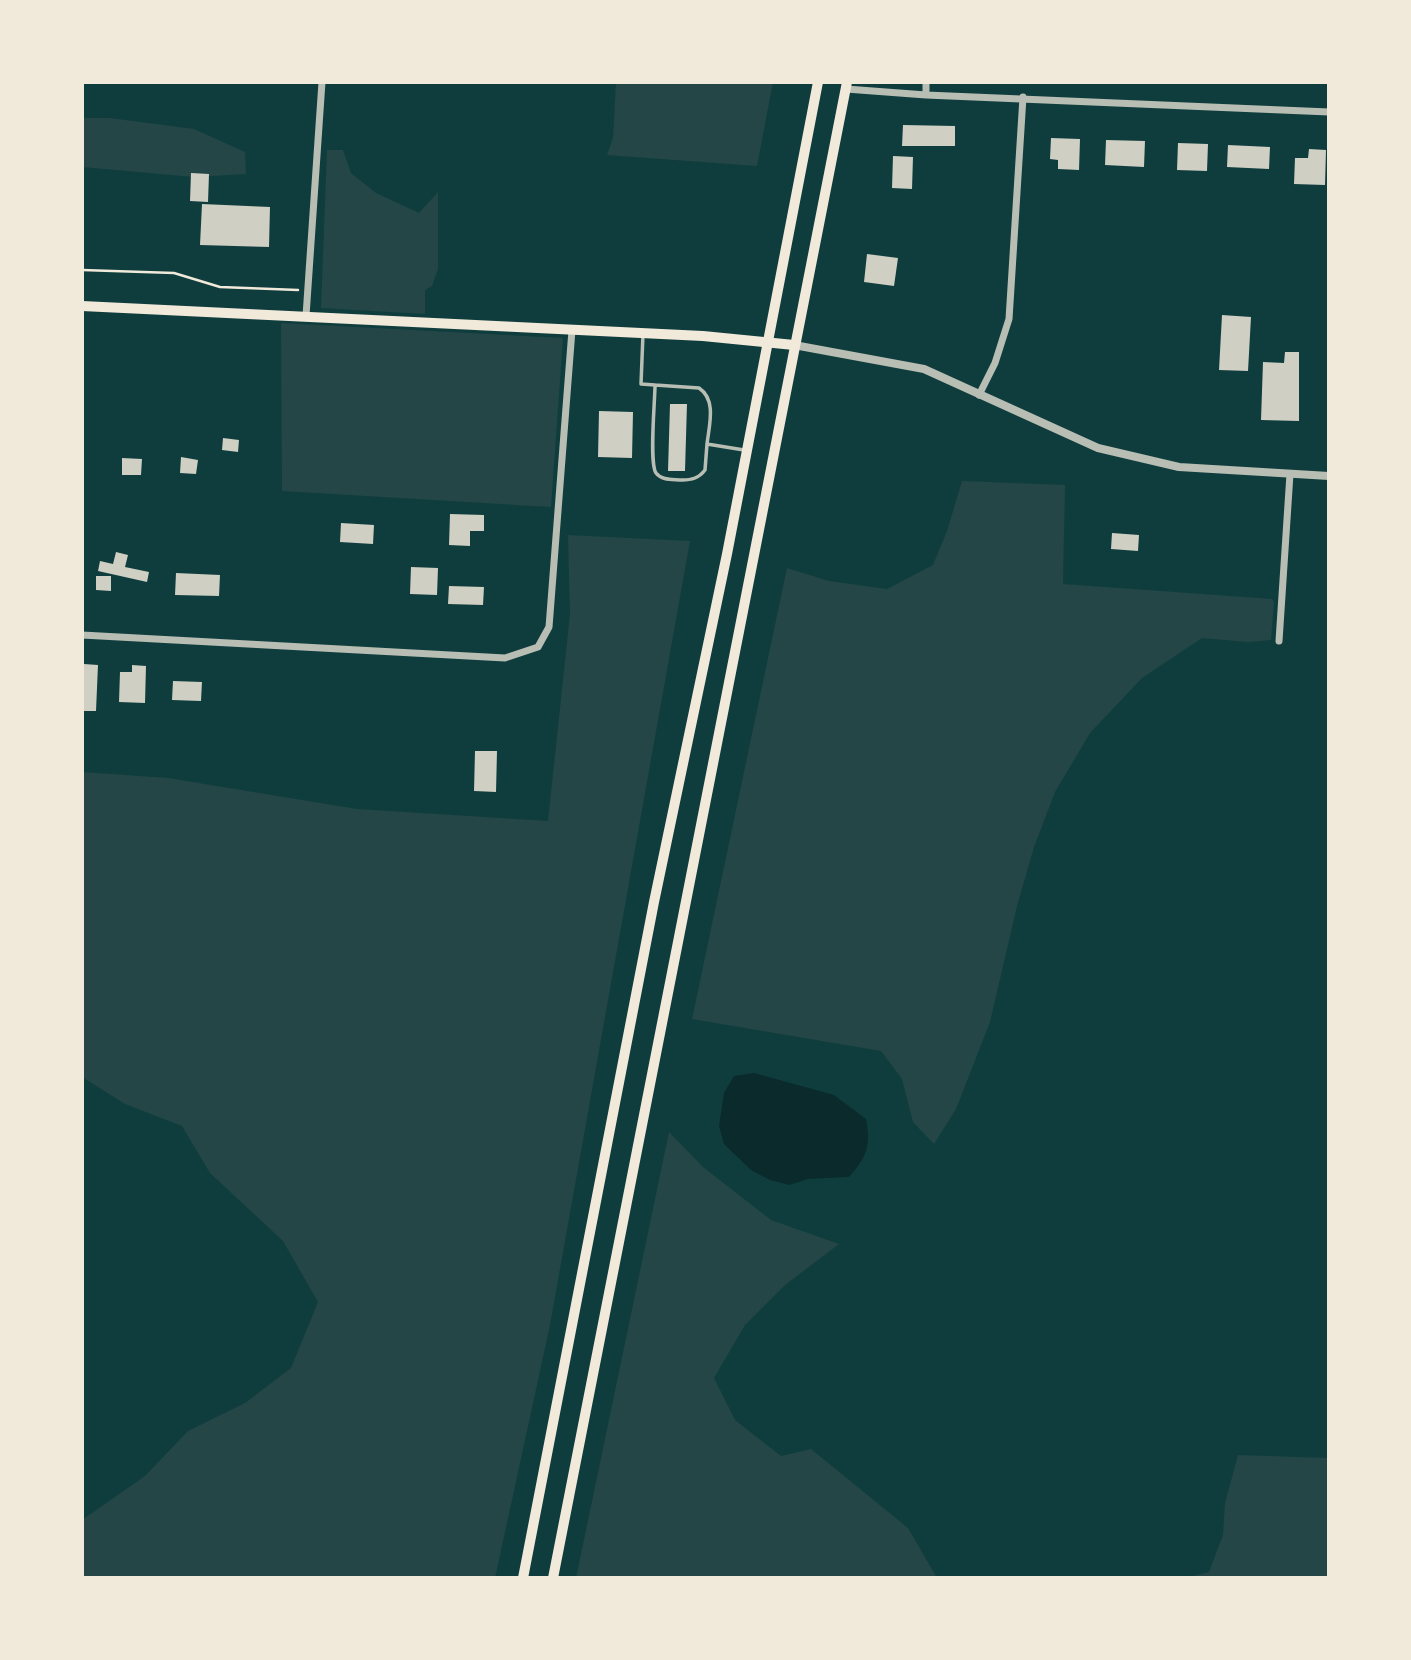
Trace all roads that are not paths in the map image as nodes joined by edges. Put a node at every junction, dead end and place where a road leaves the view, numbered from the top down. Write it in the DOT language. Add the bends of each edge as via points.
graph roads {
  1 [pos="323,82"];
  2 [pos="818,82"];
  3 [pos="926,82"];
  4 [pos="846,85"];
  5 [pos="926,95"];
  6 [pos="1023,97"];
  7 [pos="1329,112"];
  8 [pos="82,306"];
  9 [pos="306,316"];
  10 [pos="572,330"];
  11 [pos="643,333"];
  12 [pos="767,342"];
  13 [pos="794,345"];
  14 [pos="655,385"];
  15 [pos="979,395"];
  16 [pos="708,444"];
  17 [pos="746,450"];
  18 [pos="1290,474"];
  19 [pos="1329,476"];
  20 [pos="82,635"];
  21 [pos="1279,641"];
  22 [pos="523,1578"];
  23 [pos="553,1578"];
  1 -- 9 [label="street"];
  2 -- 12 [label="highway"];
  3 -- 5 [label="street"];
  4 -- 5 [label="street"];
  4 -- 13 [label="highway"];
  5 -- 6 [label="street"];
  6 -- 7 [label="street"];
  6 -- 15 [label="street" via="1009,319"];
  8 -- 9 [label="main road"];
  9 -- 10 [label="main road"];
  10 -- 11 [label="main road"];
  10 -- 20 [label="street" via="549,627 538,646 505,658"];
  11 -- 12 [label="main road"];
  11 -- 14 [label="lane" via="641,384"];
  12 -- 13 [label="main road"];
  12 -- 17 [label="highway"];
  13 -- 15 [label="street" via="923,369"];
  13 -- 23 [label="highway"];
  14 -- 16 [label="lane" via="703,391 710,406"];
  14 -- 16 [label="lane" via="653,462 658,476 699,477 705,470"];
  15 -- 18 [label="street" via="1098,448 1180,467"];
  16 -- 17 [label="lane"];
  17 -- 22 [label="highway"];
  18 -- 19 [label="street"];
  18 -- 21 [label="street"];
}
